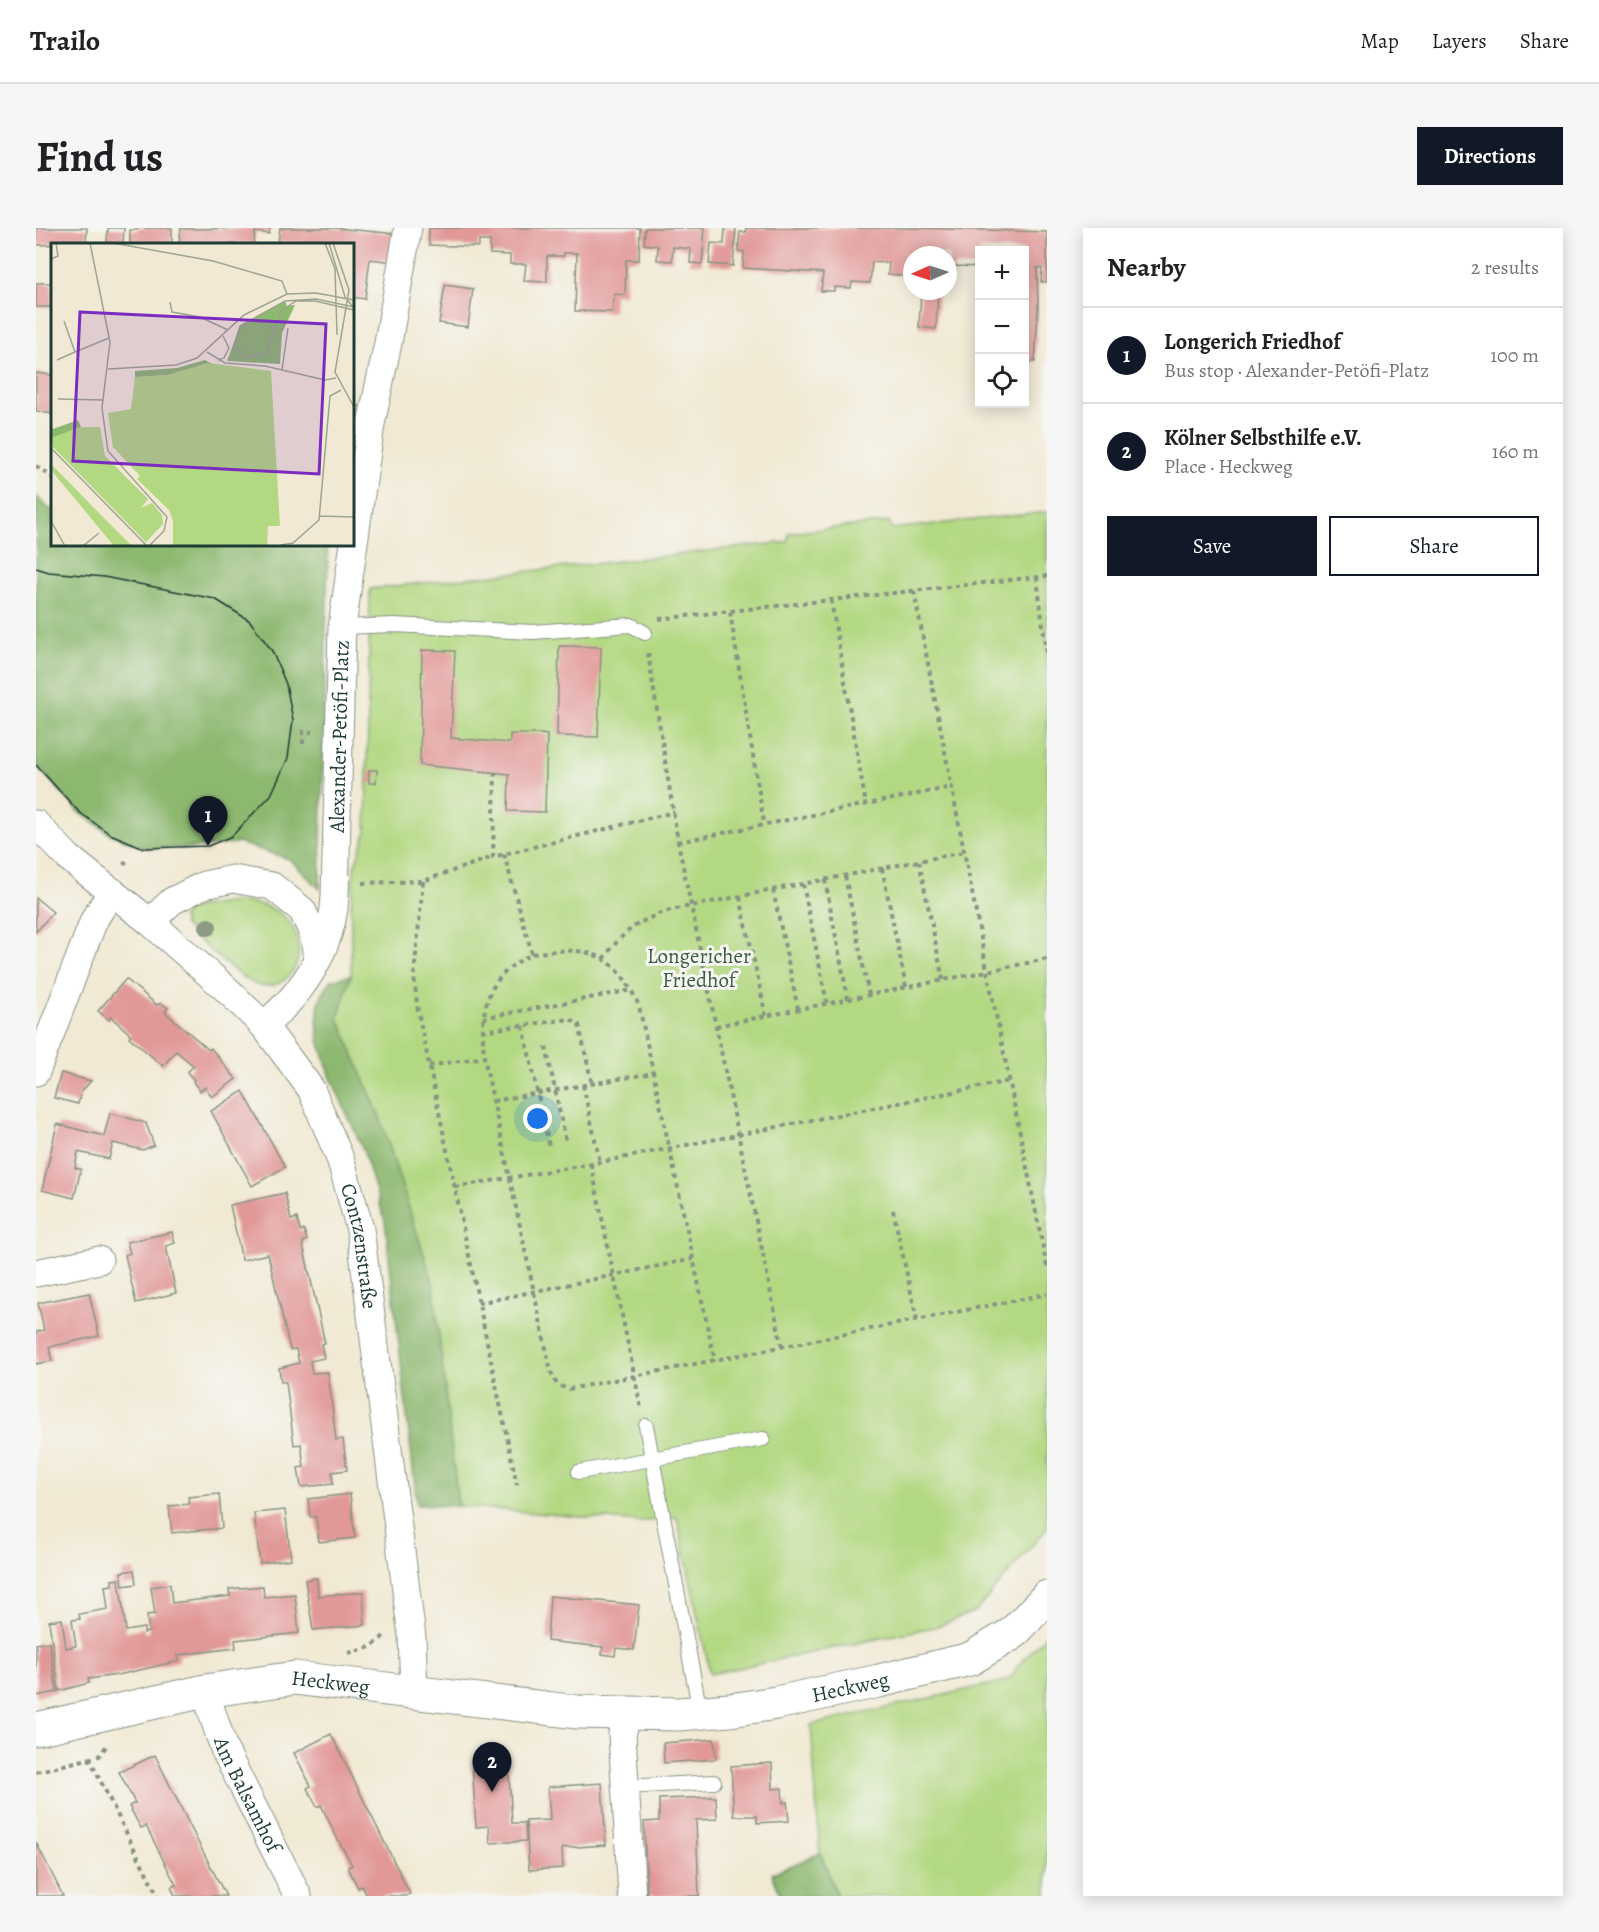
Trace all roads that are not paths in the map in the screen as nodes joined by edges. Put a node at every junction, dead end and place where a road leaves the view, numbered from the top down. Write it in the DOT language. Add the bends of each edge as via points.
graph roads {
  1 [pos="408,228"];
  2 [pos="355,509"];
  3 [pos="351,546"];
  4 [pos="342,627"];
  5 [pos="645,633"];
  6 [pos="36,824"];
  7 [pos="112,891"];
  8 [pos="150,922"];
  9 [pos="317,961"];
  10 [pos="264,1026"];
  11 [pos="36,1072"];
  12 [pos="99,1260"];
  13 [pos="36,1273"];
  14 [pos="645,1426"];
  15 [pos="763,1439"];
  16 [pos="652,1459"];
  17 [pos="579,1472"];
  18 [pos="1047,1597"];
  19 [pos="205,1691"];
  20 [pos="414,1691"];
  21 [pos="700,1712"];
  22 [pos="628,1714"];
  23 [pos="36,1729"];
  24 [pos="714,1782"];
  25 [pos="625,1787"];
  26 [pos="298,1896"];
  27 [pos="632,1896"];
  1 -- 2 [label="street, Alexander-Petöfi-Platz"];
  3 -- 4 [label="street, Alexander-Petöfi-Platz"];
  4 -- 5 [label="lane" via="394,625 533,632 631,625"];
  4 -- 9 [label="street, Alexander-Petöfi-Platz" via="336,885 332,921"];
  6 -- 7 [label="street, Contzenstraße" via="69,858"];
  7 -- 8 [label="street, Contzenstraße"];
  7 -- 11 [label="street" via="94,920"];
  8 -- 9 [label="street" via="172,901 204,885 233,879 272,886 302,909 314,935"];
  8 -- 10 [label="street, Contzenstraße"];
  9 -- 10 [label="street, Alexander-Petöfi-Platz" via="297,993"];
  10 -- 20 [label="street, Contzenstraße" via="310,1089 341,1161 360,1229 412,1636"];
  12 -- 13 [label="street"];
  14 -- 16 [label="lane"];
  15 -- 16 [label="lane"];
  16 -- 17 [label="lane"];
  16 -- 21 [label="lane"];
  18 -- 21 [label="street, Heckweg" via="1013,1633 970,1659 776,1703"];
  19 -- 20 [label="street, Heckweg" via="295,1678"];
  19 -- 23 [label="street, Heckweg"];
  19 -- 26 [label="street, Am Balsamhof" via="224,1749"];
  20 -- 22 [label="street, Heckweg" via="522,1706"];
  21 -- 22 [label="street, Heckweg"];
  22 -- 25 [label="street" via="622,1734"];
  24 -- 25 [label="lane"];
  25 -- 27 [label="street"];
}
